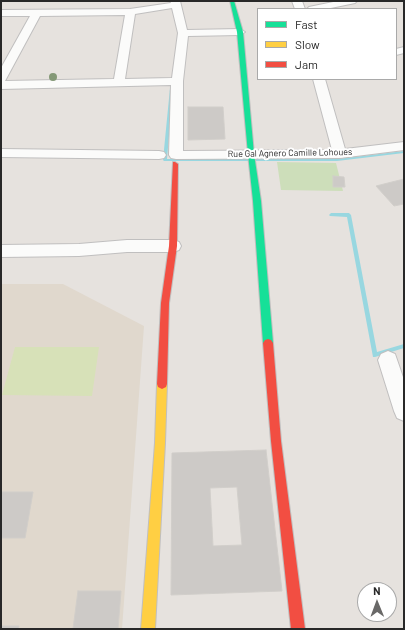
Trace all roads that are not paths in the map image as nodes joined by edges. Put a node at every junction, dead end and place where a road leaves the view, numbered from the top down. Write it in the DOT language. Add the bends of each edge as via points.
graph roads {
  1 [pos="232,1"];
  2 [pos="352,1"];
  3 [pos="175,3"];
  4 [pos="132,8"];
  5 [pos="317,8"];
  6 [pos="1,12"];
  7 [pos="36,13"];
  8 [pos="240,32"];
  9 [pos="183,33"];
  10 [pos="1,79"];
  11 [pos="319,80"];
  12 [pos="177,81"];
  13 [pos="119,82"];
  14 [pos="1,85"];
  15 [pos="404,146"];
  16 [pos="1,153"];
  17 [pos="159,154"];
  18 [pos="340,154"];
  19 [pos="176,159"];
  20 [pos="252,159"];
  21 [pos="173,246"];
  22 [pos="1,251"];
  23 [pos="388,360"];
  24 [pos="404,411"];
  25 [pos="148,629"];
  26 [pos="298,629"];
  1 -- 8 [label="street"];
  2 -- 5 [label="street"];
  3 -- 4 [label="street"];
  3 -- 9 [label="street"];
  4 -- 7 [label="street"];
  4 -- 13 [label="street"];
  6 -- 7 [label="street"];
  7 -- 10 [label="street"];
  8 -- 9 [label="street"];
  8 -- 20 [label="street"];
  9 -- 12 [label="street"];
  11 -- 18 [label="street"];
  12 -- 13 [label="street"];
  12 -- 19 [label="street"];
  13 -- 14 [label="street"];
  15 -- 18 [label="street, Rue Gal Agnero Camille Lohoues"];
  16 -- 17 [label="street"];
  18 -- 20 [label="street, Rue Gal Agnero Camille Lohoues"];
  19 -- 20 [label="street, Rue Gal Agnero Camille Lohoues"];
  19 -- 21 [label="street"];
  20 -- 26 [label="street" via="276,441"];
  21 -- 22 [label="street"];
  21 -- 25 [label="street" via="165,303 160,443"];
  23 -- 24 [label="street"];
}
